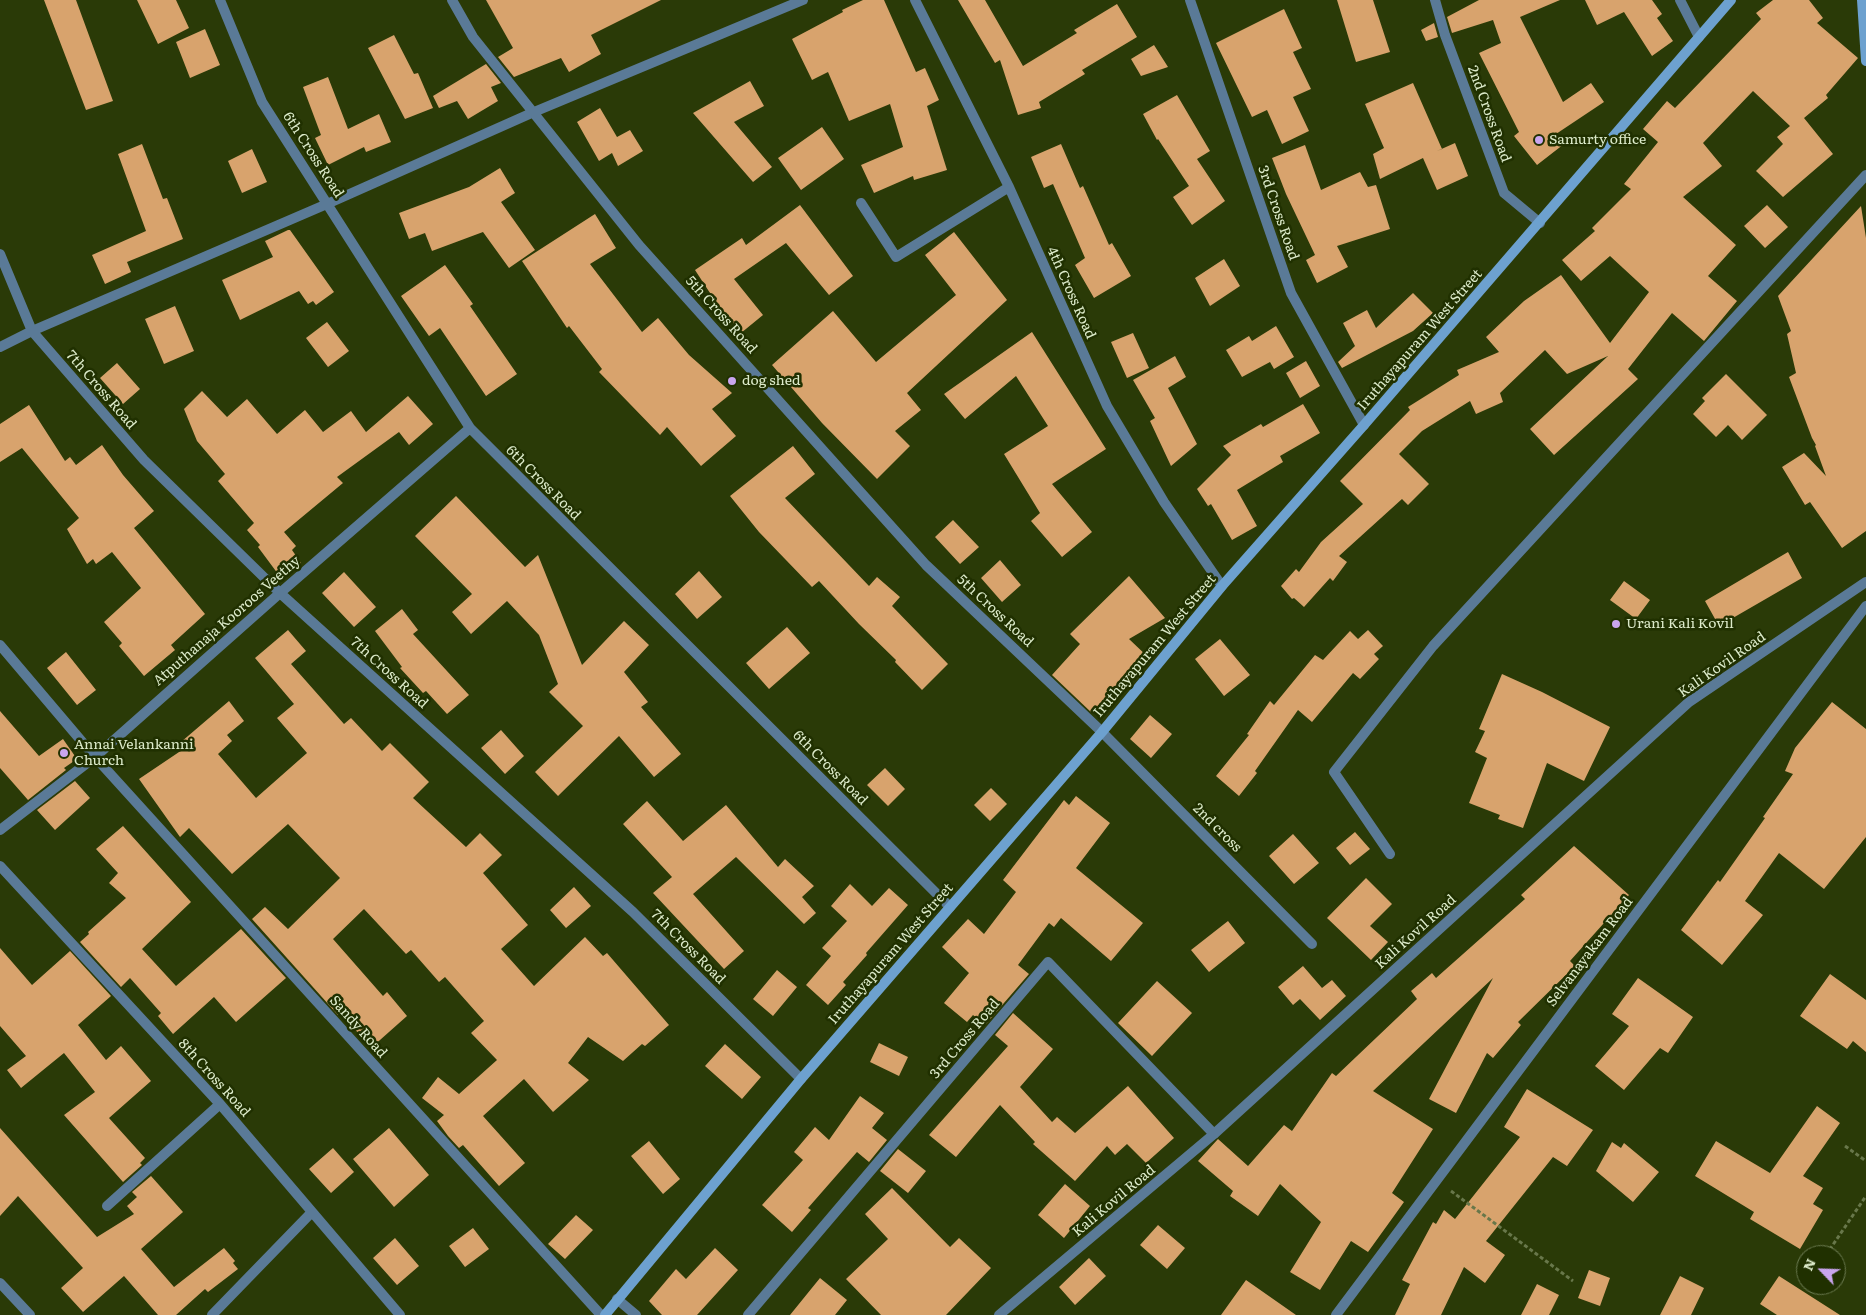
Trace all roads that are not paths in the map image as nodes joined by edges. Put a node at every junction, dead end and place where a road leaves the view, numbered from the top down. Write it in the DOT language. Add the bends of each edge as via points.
graph roads {
  1 [pos="220,0"];
  2 [pos="452,0"];
  3 [pos="803,0"];
  4 [pos="915,0"];
  5 [pos="1190,0"];
  6 [pos="1435,0"];
  7 [pos="1680,0"];
  8 [pos="1731,0"];
  9 [pos="1862,0"];
  10 [pos="1698,37"];
  11 [pos="1866,61"];
  12 [pos="534,112"];
  13 [pos="1866,175"];
  14 [pos="1009,187"];
  15 [pos="861,203"];
  16 [pos="327,204"];
  17 [pos="1540,222"];
  18 [pos="0,254"];
  19 [pos="32,331"];
  20 [pos="0,347"];
  21 [pos="1364,425"];
  22 [pos="470,428"];
  23 [pos="1864,583"];
  24 [pos="1222,586"];
  25 [pos="280,593"];
  26 [pos="1866,606"];
  27 [pos="0,645"];
  28 [pos="1102,732"];
  29 [pos="95,757"];
  30 [pos="0,830"];
  31 [pos="1390,854"];
  32 [pos="0,866"];
  33 [pos="950,906"];
  34 [pos="1312,944"];
  35 [pos="801,1079"];
  36 [pos="220,1104"];
  37 [pos="1214,1134"];
  38 [pos="107,1206"];
  39 [pos="311,1212"];
  40 [pos="0,1283"];
  41 [pos="618,1299"];
  42 [pos="30,1315"];
  43 [pos="212,1315"];
  44 [pos="400,1315"];
  45 [pos="601,1315"];
  46 [pos="605,1315"];
  47 [pos="636,1315"];
  48 [pos="748,1315"];
  49 [pos="999,1315"];
  50 [pos="1336,1315"];
  1 -- 16 [label="street, 6th Cross Road" via="262,102"];
  2 -- 12 [label="street, 5th Cross Road" via="473,37"];
  3 -- 12 [label="street"];
  4 -- 14 [label="street, 4th Cross Road"];
  5 -- 21 [label="street, 3rd Cross Road" via="1291,294"];
  6 -- 17 [label="street, 2nd Cross Road" via="1445,36 1504,193"];
  7 -- 10 [label="street"];
  8 -- 10 [label="main road, Iruthayapuram West Street"];
  9 -- 11 [label="main road"];
  10 -- 17 [label="main road, Iruthayapuram West Street"];
  12 -- 16 [label="street"];
  12 -- 28 [label="street, 5th Cross Road" via="639,245 926,565"];
  13 -- 31 [label="street" via="1433,646 1334,772"];
  14 -- 15 [label="street" via="896,257"];
  14 -- 24 [label="street, 4th Cross Road" via="1107,406 1164,502"];
  16 -- 19 [label="street"];
  16 -- 22 [label="street, 6th Cross Road"];
  17 -- 21 [label="main road, Iruthayapuram West Street"];
  18 -- 19 [label="street, 7th Cross Road"];
  19 -- 20 [label="street"];
  19 -- 25 [label="street, 7th Cross Road" via="144,460"];
  21 -- 24 [label="main road, Iruthayapuram West Street"];
  22 -- 25 [label="street, Atputhanaja Kooroos Veethy"];
  22 -- 33 [label="street, 6th Cross Road"];
  23 -- 37 [label="street, Kali Kovil Road" via="1689,702"];
  24 -- 28 [label="main road, Iruthayapuram West Street"];
  25 -- 29 [label="street, Atputhanaja Kooroos Veethy"];
  25 -- 35 [label="street, 7th Cross Road" via="633,912"];
  26 -- 50 [label="street, Selvanayakam Road"];
  27 -- 29 [label="street, Sandy Road"];
  28 -- 33 [label="main road, Iruthayapuram West Street"];
  28 -- 34 [label="street, 2nd cross"];
  29 -- 30 [label="street, Atputhanaja Kooroos Veethy"];
  29 -- 45 [label="street, Sandy Road"];
  32 -- 36 [label="street, 8th Cross Road"];
  33 -- 35 [label="main road, Iruthayapuram West Street"];
  35 -- 41 [label="main road, Iruthayapuram West Street"];
  36 -- 38 [label="street"];
  36 -- 39 [label="street, 8th Cross Road"];
  37 -- 48 [label="street, 3rd Cross Road" via="1048,962"];
  37 -- 49 [label="street, Kali Kovil Road"];
  39 -- 43 [label="street"];
  39 -- 44 [label="street, 8th Cross Road"];
  40 -- 42 [label="street"];
  41 -- 46 [label="main road, Iruthayapuram West Street"];
  41 -- 47 [label="street"];
}
